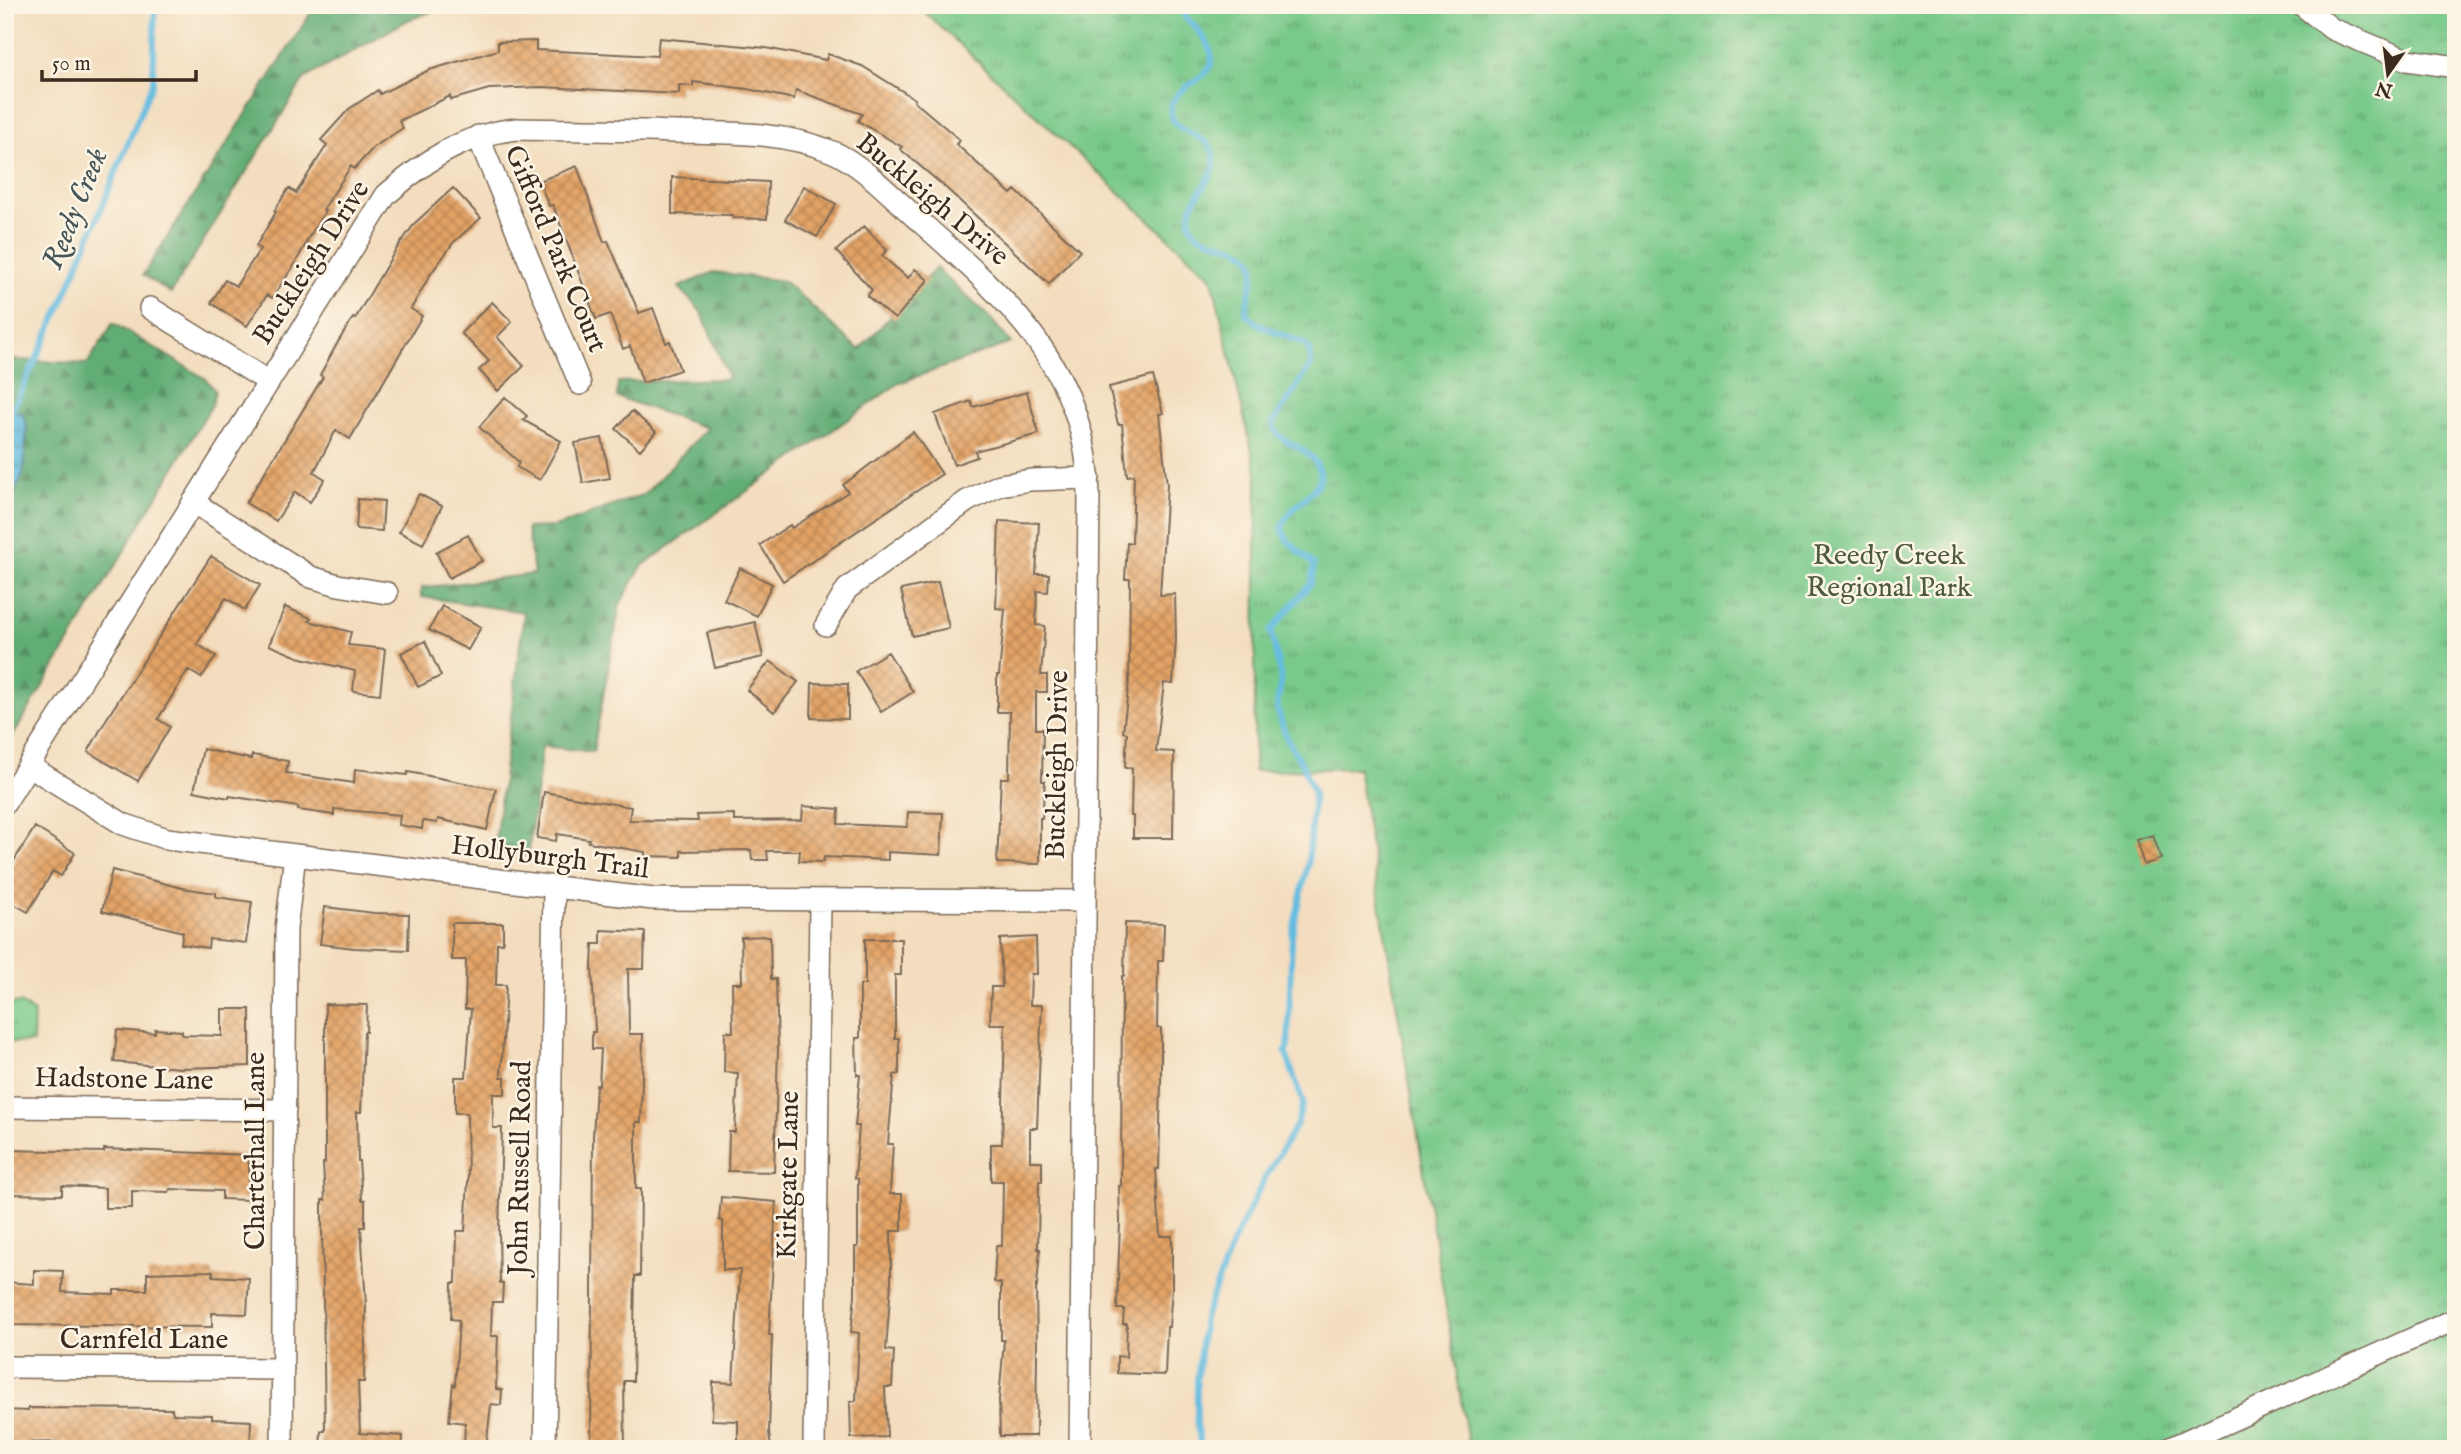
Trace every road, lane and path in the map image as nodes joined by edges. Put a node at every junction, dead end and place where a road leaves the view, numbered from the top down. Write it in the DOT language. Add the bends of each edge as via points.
graph roads {
  1 [pos="2302,5"];
  2 [pos="2456,67"];
  3 [pos="478,136"];
  4 [pos="150,308"];
  5 [pos="269,382"];
  6 [pos="580,384"];
  7 [pos="1089,478"];
  8 [pos="193,502"];
  9 [pos="387,593"];
  10 [pos="826,625"];
  11 [pos="29,766"];
  12 [pos="5,803"];
  13 [pos="295,855"];
  14 [pos="554,888"];
  15 [pos="820,901"];
  16 [pos="1085,901"];
  17 [pos="5,1107"];
  18 [pos="285,1110"];
  19 [pos="2456,1319"];
  20 [pos="5,1367"];
  21 [pos="283,1369"];
  22 [pos="282,1449"];
  23 [pos="545,1449"];
  24 [pos="814,1449"];
  25 [pos="1080,1449"];
  26 [pos="2168,1449"];
  1 -- 2 [label="street" via="2332,29 2407,60"];
  3 -- 5 [label="street, Buckleigh Drive" via="416,169 386,195"];
  3 -- 6 [label="street, Gifford Park Court"];
  3 -- 7 [label="street, Buckleigh Drive" via="517,130 762,133 835,153 868,175 966,263 1003,297 1034,335 1060,377 1082,428"];
  4 -- 5 [label="street"];
  5 -- 8 [label="street, Buckleigh Drive"];
  7 -- 10 [label="street" via="1000,485 967,501 847,589"];
  7 -- 16 [label="street, Buckleigh Drive"];
  8 -- 9 [label="street" via="311,577"];
  8 -- 11 [label="street, Buckleigh Drive"];
  11 -- 12 [label="street, Buckleigh Drive"];
  11 -- 13 [label="street, Hollyburgh Trail" via="122,824 167,839"];
  13 -- 14 [label="street, Hollyburgh Trail"];
  13 -- 18 [label="street, Charterhall Lane" via="286,929"];
  14 -- 15 [label="street, Hollyburgh Trail" via="653,899"];
  14 -- 23 [label="street, John Russell Road"];
  15 -- 16 [label="street, Hollyburgh Trail"];
  15 -- 24 [label="street, Kirkgate Lane"];
  16 -- 25 [label="street, Buckleigh Drive"];
  17 -- 18 [label="street, Hadstone Lane"];
  18 -- 21 [label="street, Charterhall Lane"];
  19 -- 26 [label="street"];
  20 -- 21 [label="street, Carnfeld Lane"];
  21 -- 22 [label="street, Charterhall Lane"];
}
